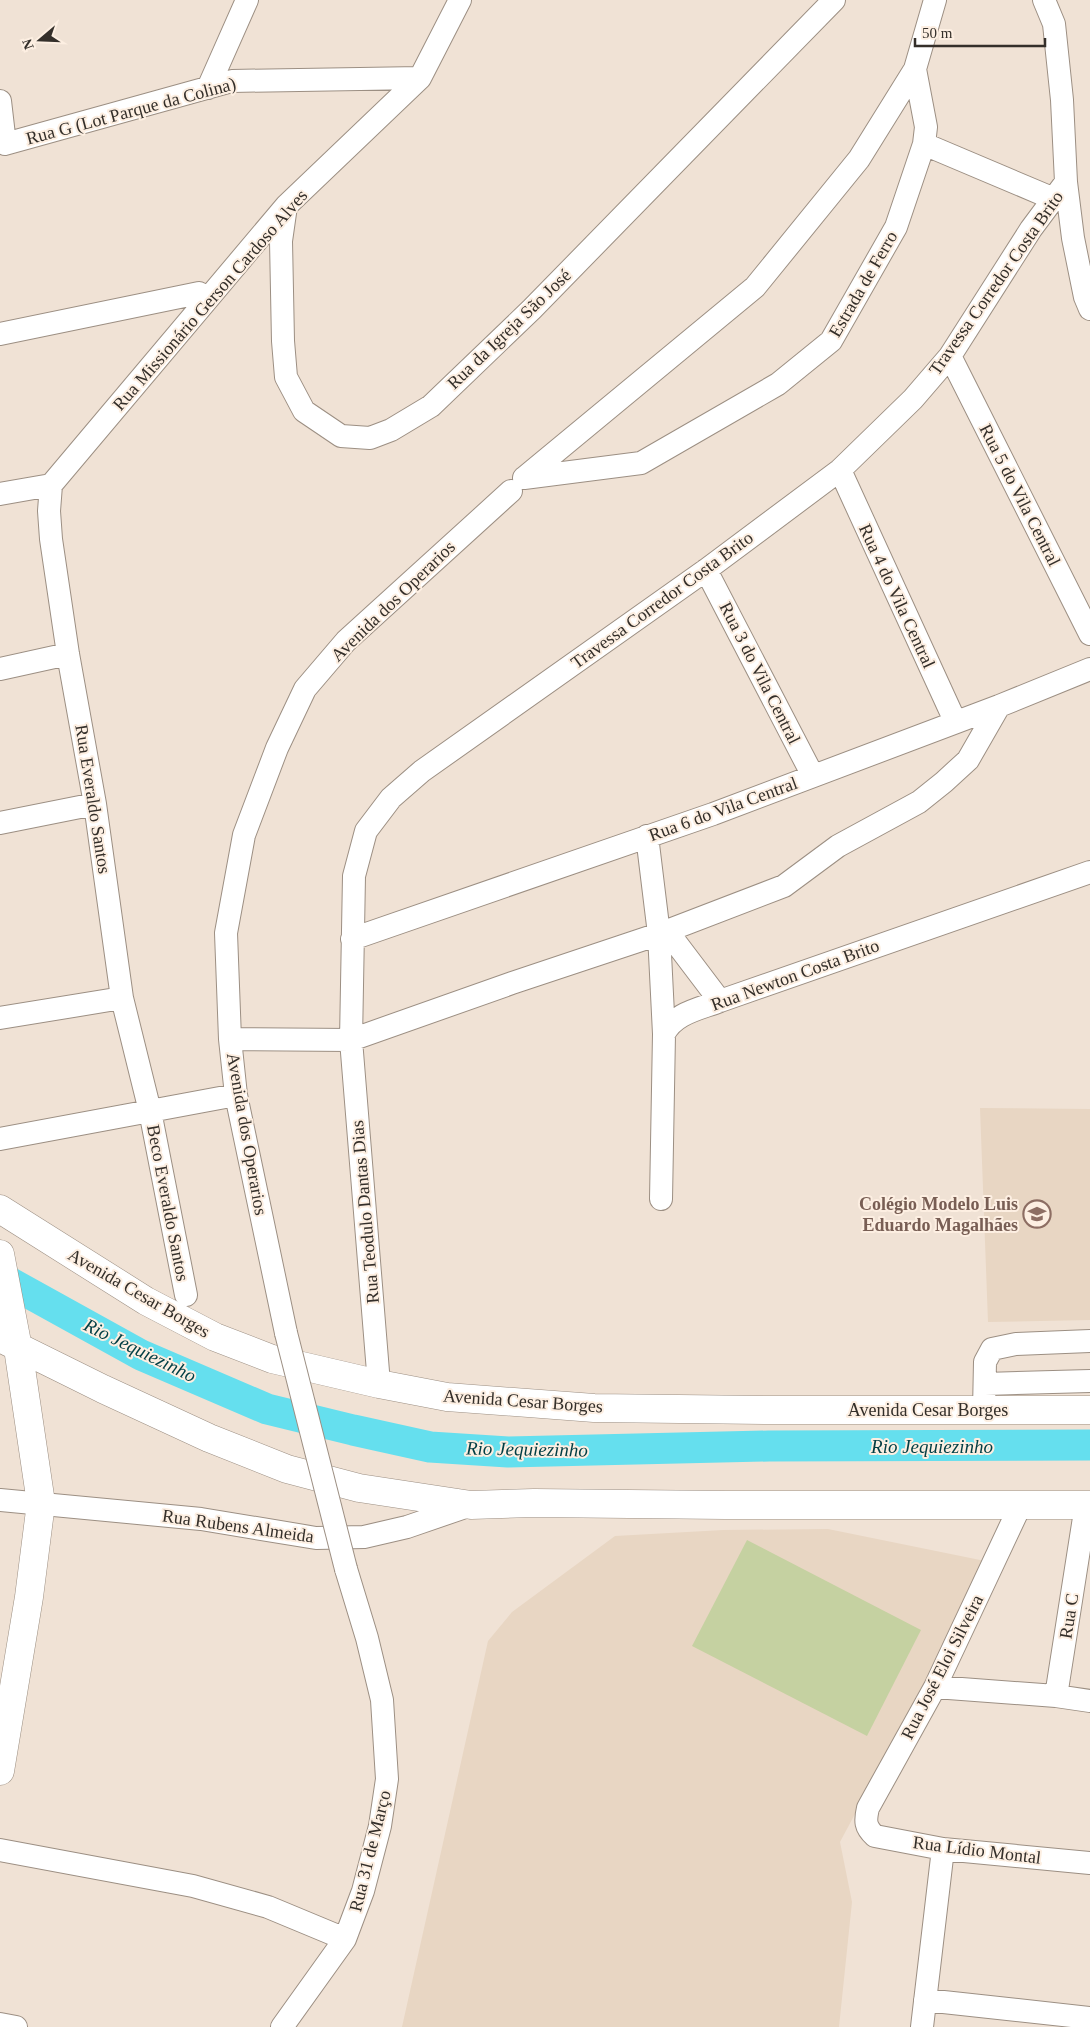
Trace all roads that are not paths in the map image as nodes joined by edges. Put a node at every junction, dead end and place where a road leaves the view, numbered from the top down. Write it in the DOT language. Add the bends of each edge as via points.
graph roads {
  1 [pos="247,0"];
  2 [pos="460,0"];
  3 [pos="834,0"];
  4 [pos="935,0"];
  5 [pos="1044,0"];
  6 [pos="915,69"];
  7 [pos="420,78"];
  8 [pos="208,88"];
  9 [pos="0,101"];
  10 [pos="924,144"];
  11 [pos="2,146"];
  12 [pos="1060,191"];
  13 [pos="286,206"];
  14 [pos="199,292"];
  15 [pos="1090,310"];
  16 [pos="0,334"];
  17 [pos="950,356"];
  18 [pos="840,470"];
  19 [pos="518,484"];
  20 [pos="52,485"];
  21 [pos="0,494"];
  22 [pos="706,570"];
  23 [pos="1090,634"];
  24 [pos="68,654"];
  25 [pos="0,669"];
  26 [pos="1090,669"];
  27 [pos="999,706"];
  28 [pos="954,721"];
  29 [pos="813,776"];
  30 [pos="95,804"];
  31 [pos="0,823"];
  32 [pos="648,836"];
  33 [pos="1090,872"];
  34 [pos="663,933"];
  35 [pos="352,939"];
  36 [pos="122,998"];
  37 [pos="720,1001"];
  38 [pos="0,1018"];
  39 [pos="664,1034"];
  40 [pos="230,1039"];
  41 [pos="351,1040"];
  42 [pos="236,1095"];
  43 [pos="150,1111"];
  44 [pos="0,1139"];
  45 [pos="661,1199"];
  46 [pos="0,1209"];
  47 [pos="0,1254"];
  48 [pos="186,1295"];
  49 [pos="10,1334"];
  50 [pos="1090,1341"];
  51 [pos="1090,1381"];
  52 [pos="379,1384"];
  53 [pos="984,1397"];
  54 [pos="1090,1410"];
  55 [pos="0,1500"];
  56 [pos="41,1503"];
  57 [pos="1021,1504"];
  58 [pos="471,1505"];
  59 [pos="1088,1505"];
  60 [pos="346,1569"];
  61 [pos="935,1687"];
  62 [pos="7,1691"];
  63 [pos="1056,1696"];
  64 [pos="1090,1701"];
  65 [pos="0,1771"];
  66 [pos="867,1828"];
  67 [pos="943,1849"];
  68 [pos="0,1850"];
  69 [pos="1090,1863"];
  70 [pos="345,1939"];
  71 [pos="925,2000"];
  72 [pos="1090,2018"];
  73 [pos="0,2024"];
  74 [pos="16,2027"];
  75 [pos="282,2027"];
  76 [pos="922,2027"];
  1 -- 8 [label="street"];
  2 -- 7 [label="street, Rua Missionário Gerson Cardoso Alves"];
  3 -- 13 [label="street, Rua da Igreja São José" via="532,309 430,406 392,430 370,438 341,436 304,411 286,377 281,241"];
  4 -- 6 [label="street"];
  5 -- 12 [label="street" via="1054,24 1062,100"];
  6 -- 10 [label="street, Estrada de Ferro" via="926,127"];
  6 -- 19 [label="street, Avenida dos Operarios" via="859,159 756,287"];
  7 -- 8 [label="street, Rua G (Lot Parque da Colina)" via="232,81"];
  7 -- 13 [label="street, Rua Missionário Gerson Cardoso Alves"];
  8 -- 11 [label="street, Rua G (Lot Parque da Colina)"];
  9 -- 11 [label="street, Rua G (Lot Parque da Colina)"];
  10 -- 12 [label="street"];
  10 -- 19 [label="street, Estrada de Ferro" via="896,226 831,341 778,384 640,463"];
  12 -- 15 [label="street"];
  12 -- 17 [label="street, Travessa Corredor Costa Brito" via="1031,229"];
  13 -- 20 [label="street, Rua Missionário Gerson Cardoso Alves"];
  14 -- 16 [label="street"];
  17 -- 18 [label="street, Travessa Corredor Costa Brito" via="913,399"];
  17 -- 23 [label="street, Rua 5 do Vila Central"];
  18 -- 22 [label="street, Travessa Corredor Costa Brito"];
  18 -- 28 [label="street, Rua 4 do Vila Central"];
  19 -- 40 [label="street, Avenida dos Operarios" via="346,641 305,689 277,748 244,835 226,933"];
  20 -- 21 [label="street"];
  20 -- 24 [label="street, Rua Everaldo Santos" via="49,510 51,539"];
  22 -- 29 [label="street, Rua 3 do Vila Central"];
  22 -- 35 [label="street, Travessa Corredor Costa Brito" via="422,771 391,798 366,831 354,876"];
  24 -- 25 [label="street"];
  24 -- 30 [label="street, Rua Everaldo Santos"];
  26 -- 27 [label="street, Rua 6 do Vila Central"];
  27 -- 28 [label="street, Rua 6 do Vila Central"];
  27 -- 34 [label="street" via="968,760 919,802 838,846 784,886"];
  28 -- 29 [label="street, Rua 6 do Vila Central"];
  29 -- 32 [label="street, Rua 6 do Vila Central"];
  30 -- 31 [label="street"];
  30 -- 36 [label="street, Rua Everaldo Santos"];
  32 -- 34 [label="street"];
  32 -- 35 [label="street, Rua 6 do Vila Central"];
  33 -- 37 [label="street, Rua Newton Costa Brito"];
  34 -- 37 [label="street"];
  34 -- 39 [label="street"];
  34 -- 41 [label="street"];
  35 -- 41 [label="street, Travessa Corredor Costa Brito"];
  36 -- 38 [label="street"];
  36 -- 43 [label="street, Rua Everaldo Santos"];
  37 -- 39 [label="street, Rua Newton Costa Brito" via="680,1016 668,1024"];
  39 -- 45 [label="street"];
  40 -- 41 [label="street"];
  40 -- 42 [label="street, Avenida dos Operarios"];
  41 -- 52 [label="street, Rua Teodulo Dantas Dias"];
  42 -- 43 [label="street"];
  42 -- 60 [label="street, Avenida dos Operarios, bridge" via="286,1333"];
  43 -- 44 [label="street"];
  43 -- 48 [label="street, Beco Everaldo Santos"];
  46 -- 52 [label="main road, Avenida Cesar Borges" via="146,1301 215,1337 272,1359"];
  47 -- 49 [label="main road"];
  49 -- 56 [label="main road"];
  49 -- 58 [label="main road" via="209,1438 287,1469 359,1488"];
  50 -- 53 [label="street" via="1016,1344 992,1349 985,1362"];
  51 -- 53 [label="street"];
  52 -- 53 [label="main road, Avenida Cesar Borges" via="447,1397 594,1408"];
  53 -- 54 [label="main road, Avenida Cesar Borges"];
  55 -- 56 [label="street, Rua Rubens Almeida"];
  56 -- 58 [label="street, Rua Rubens Almeida" via="201,1520 316,1538 364,1537 407,1527"];
  56 -- 62 [label="main road" via="29,1597"];
  57 -- 58 [label="main road"];
  57 -- 59 [label="main road"];
  57 -- 61 [label="street, Rua José Eloi Silveira"];
  59 -- 63 [label="street, Rua C"];
  60 -- 70 [label="street, Rua 31 de Março" via="382,1700 387,1779 363,1891"];
  61 -- 63 [label="street"];
  61 -- 66 [label="street, Rua José Eloi Silveira" via="868,1808"];
  62 -- 65 [label="main road"];
  63 -- 64 [label="street"];
  66 -- 67 [label="street, Rua Lídio Montal" via="874,1836"];
  67 -- 69 [label="street, Rua Lídio Montal"];
  67 -- 71 [label="street"];
  68 -- 70 [label="street" via="193,1886 268,1907"];
  70 -- 75 [label="street, Rua 31 de Março"];
  71 -- 72 [label="street"];
  71 -- 76 [label="street"];
  73 -- 74 [label="street"];
}
